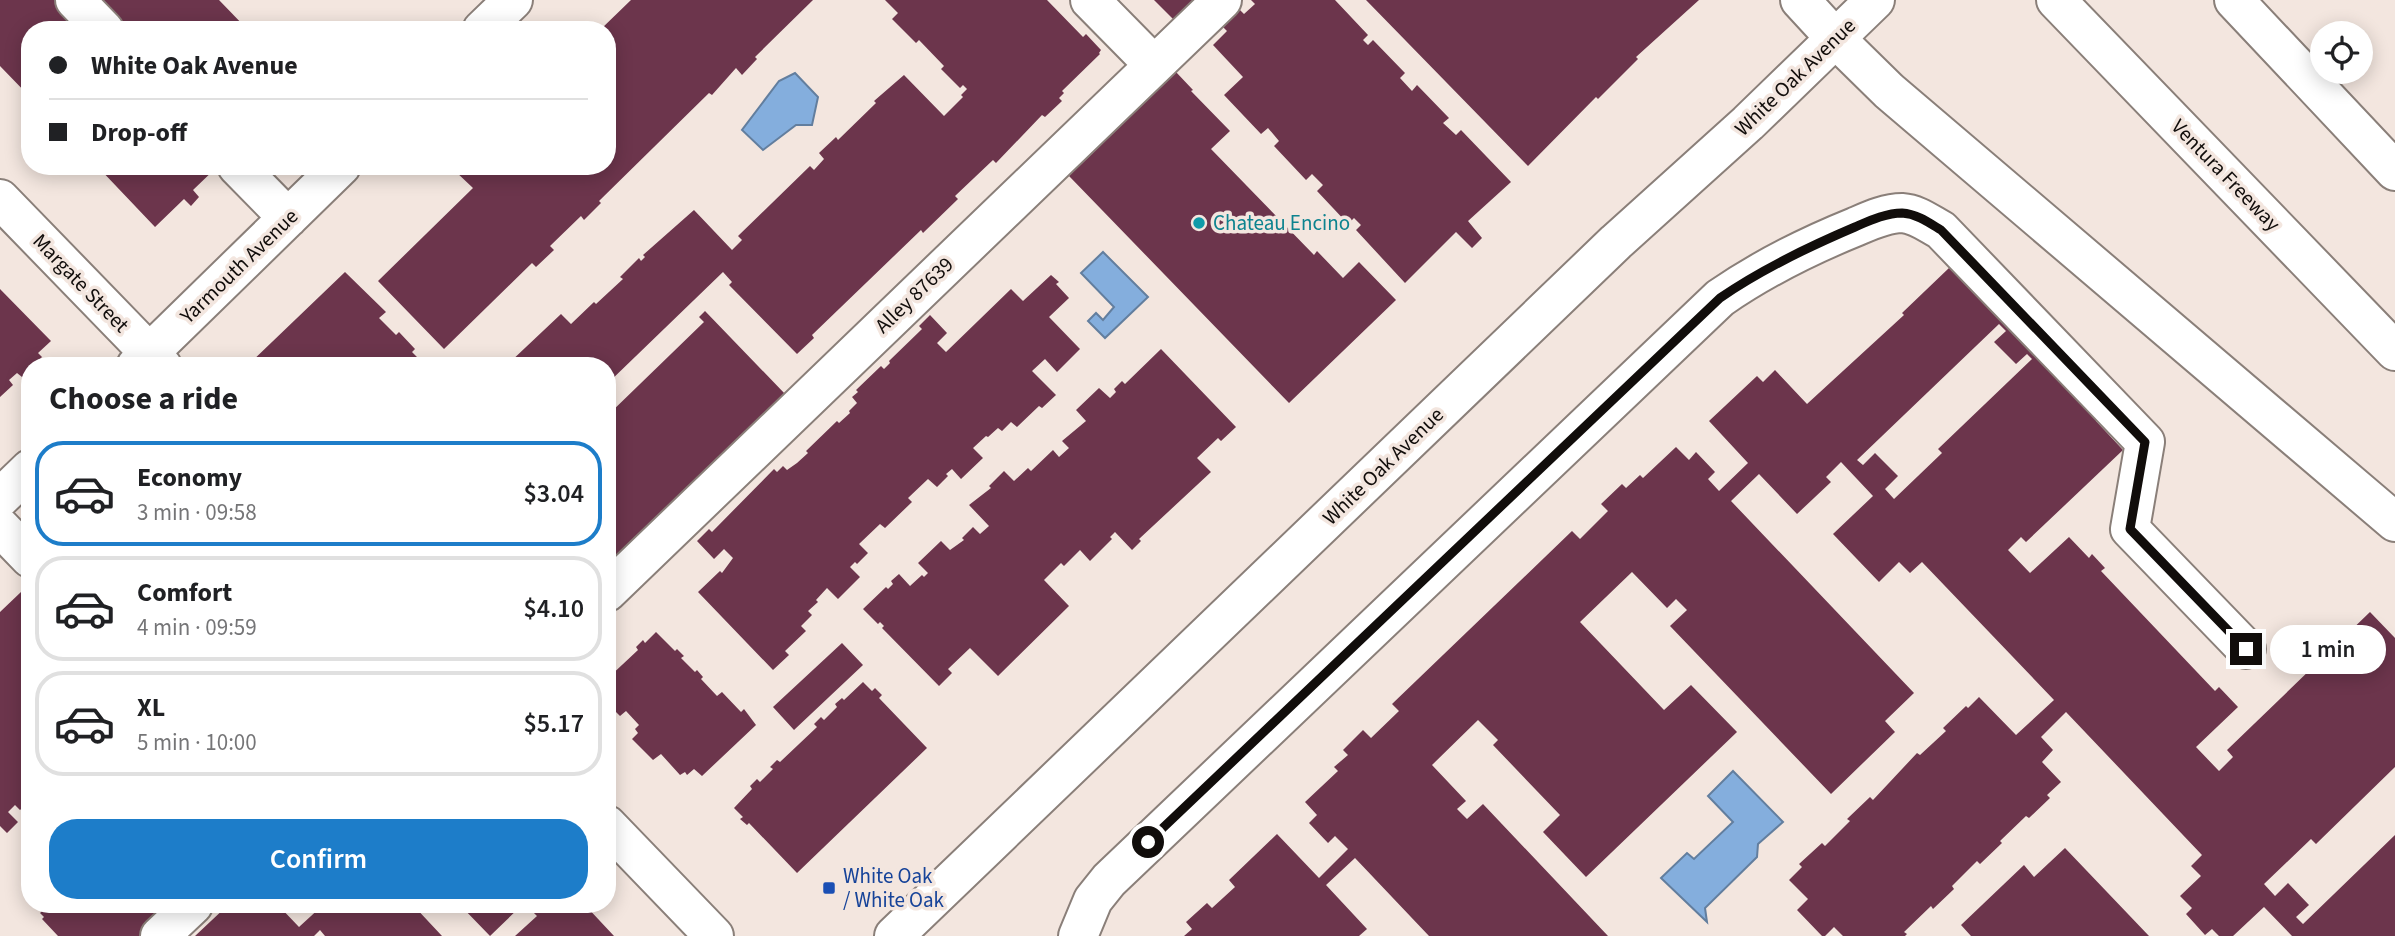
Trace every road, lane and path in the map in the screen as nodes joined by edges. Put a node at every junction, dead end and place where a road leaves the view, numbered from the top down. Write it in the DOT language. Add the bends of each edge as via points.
graph roads {
  1 [pos="75,0"];
  2 [pos="513,0"];
  3 [pos="1090,0"];
  4 [pos="1222,0"];
  5 [pos="1800,0"];
  6 [pos="1875,0"];
  7 [pos="2056,0"];
  8 [pos="2234,0"];
  9 [pos="95,21"];
  10 [pos="491,21"];
  11 [pos="1835,38"];
  12 [pos="1153,64"];
  13 [pos="2395,171"];
  14 [pos="246,175"];
  15 [pos="332,175"];
  16 [pos="0,199"];
  17 [pos="288,218"];
  18 [pos="2395,351"];
  19 [pos="145,357"];
  20 [pos="153,357"];
  21 [pos="21,478"];
  22 [pos="0,498"];
  23 [pos="2395,522"];
  24 [pos="0,527"];
  25 [pos="21,549"];
  26 [pos="616,583"];
  27 [pos="2246,649"];
  28 [pos="616,834"];
  29 [pos="184,913"];
  30 [pos="160,936"];
  31 [pos="714,936"];
  32 [pos="894,936"];
  33 [pos="1078,936"];
  1 -- 9 [label="main road"];
  2 -- 10 [label="main road"];
  3 -- 12 [label="main road"];
  4 -- 12 [label="main road, Alley 87639"];
  5 -- 11 [label="main road"];
  6 -- 11 [label="main road, White Oak Avenue"];
  7 -- 18 [label="main road, Ventura Freeway"];
  8 -- 13 [label="main road"];
  11 -- 23 [label="main road" via="1899,100"];
  11 -- 32 [label="main road, White Oak Avenue" via="1616,242"];
  12 -- 26 [label="main road, Alley 87639"];
  14 -- 17 [label="main road"];
  15 -- 17 [label="main road, Yarmouth Avenue"];
  16 -- 19 [label="main road, Margate Street"];
  17 -- 20 [label="main road, Yarmouth Avenue"];
  21 -- 22 [label="main road"];
  24 -- 25 [label="main road"];
  27 -- 33 [label="main road" via="2130,529 2145,442 1941,230 1914,214 1898,213 1822,240 1720,298 1109,880 1093,900"];
  28 -- 31 [label="main road"];
  29 -- 30 [label="main road"];
}
